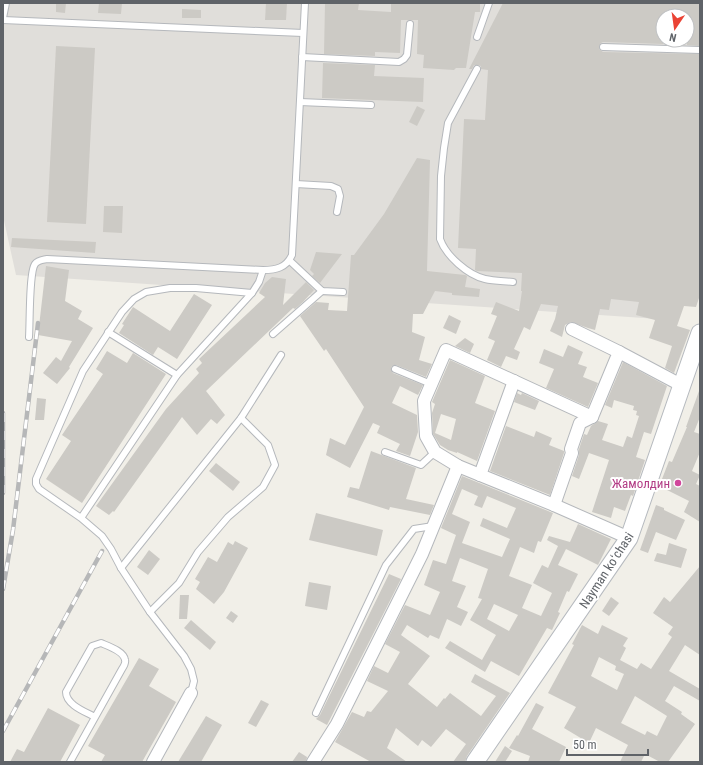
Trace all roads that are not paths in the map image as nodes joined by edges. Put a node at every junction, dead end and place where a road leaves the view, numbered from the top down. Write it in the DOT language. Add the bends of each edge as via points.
graph roads {
  1 [pos="6,3"];
  2 [pos="305,3"];
  3 [pos="489,3"];
  4 [pos="3,19"];
  5 [pos="410,24"];
  6 [pos="303,32"];
  7 [pos="477,37"];
  8 [pos="603,47"];
  9 [pos="700,50"];
  10 [pos="302,57"];
  11 [pos="477,69"];
  12 [pos="300,102"];
  13 [pos="371,105"];
  14 [pos="296,184"];
  15 [pos="337,212"];
  16 [pos="290,260"];
  17 [pos="263,270"];
  18 [pos="513,282"];
  19 [pos="322,291"];
  20 [pos="343,292"];
  21 [pos="252,293"];
  22 [pos="572,329"];
  23 [pos="108,332"];
  24 [pos="700,333"];
  25 [pos="273,334"];
  26 [pos="29,337"];
  27 [pos="620,352"];
  28 [pos="281,355"];
  29 [pos="395,369"];
  30 [pos="177,375"];
  31 [pos="514,381"];
  32 [pos="431,384"];
  33 [pos="683,386"];
  34 [pos="592,417"];
  35 [pos="241,418"];
  36 [pos="385,452"];
  37 [pos="435,452"];
  38 [pos="458,466"];
  39 [pos="480,475"];
  40 [pos="554,505"];
  41 [pos="81,518"];
  42 [pos="433,526"];
  43 [pos="629,538"];
  44 [pos="121,568"];
  45 [pos="150,612"];
  46 [pos="191,693"];
  47 [pos="316,713"];
  48 [pos="95,717"];
  49 [pos="70,762"];
  50 [pos="153,762"];
  51 [pos="313,762"];
  52 [pos="475,762"];
  1 -- 4 [label="lane"];
  2 -- 6 [label="lane"];
  3 -- 7 [label="lane"];
  4 -- 6 [label="lane"];
  5 -- 10 [label="lane" via="407,55 399,62"];
  6 -- 10 [label="lane"];
  8 -- 9 [label="lane"];
  10 -- 12 [label="lane"];
  11 -- 18 [label="lane" via="448,122 441,176 440,239 450,256 476,276 487,280"];
  12 -- 13 [label="lane"];
  12 -- 14 [label="lane"];
  14 -- 15 [label="lane" via="331,186 338,189 340,196"];
  14 -- 16 [label="lane" via="293,249"];
  16 -- 17 [label="lane" via="280,269"];
  16 -- 19 [label="lane"];
  17 -- 21 [label="lane"];
  17 -- 26 [label="lane" via="40,261 35,264 32,277"];
  19 -- 20 [label="lane"];
  19 -- 25 [label="lane"];
  21 -- 23 [label="lane" via="196,288 170,288 146,292 134,299"];
  21 -- 30 [label="lane"];
  22 -- 27 [label="street"];
  23 -- 30 [label="lane"];
  23 -- 41 [label="lane" via="83,371 36,479 39,489"];
  24 -- 33 [label="main road, Nayman koʻchasi"];
  27 -- 33 [label="street"];
  27 -- 34 [label="street"];
  28 -- 35 [label="lane"];
  29 -- 32 [label="lane"];
  30 -- 41 [label="lane"];
  31 -- 32 [label="street" via="446,350"];
  31 -- 34 [label="street"];
  31 -- 39 [label="street"];
  32 -- 37 [label="street" via="424,401 426,436"];
  33 -- 43 [label="main road, Nayman koʻchasi"];
  34 -- 40 [label="street" via="580,423"];
  35 -- 44 [label="lane"];
  35 -- 45 [label="lane" via="268,445 275,465 263,487 228,517 198,552 179,583"];
  36 -- 37 [label="lane" via="421,465"];
  37 -- 38 [label="street"];
  38 -- 39 [label="street"];
  38 -- 42 [label="street"];
  39 -- 40 [label="street"];
  40 -- 43 [label="street"];
  41 -- 44 [label="lane" via="102,536"];
  42 -- 47 [label="lane" via="414,529 386,565"];
  42 -- 51 [label="street" via="422,554 337,724"];
  43 -- 52 [label="main road, Nayman koʻchasi"];
  44 -- 45 [label="lane"];
  45 -- 46 [label="lane" via="191,669 194,682"];
  46 -- 50 [label="street"];
  48 -- 48 [label="lane" via="125,660 123,655 102,643 92,646 66,692 71,703"];
  48 -- 49 [label="lane"];
}
